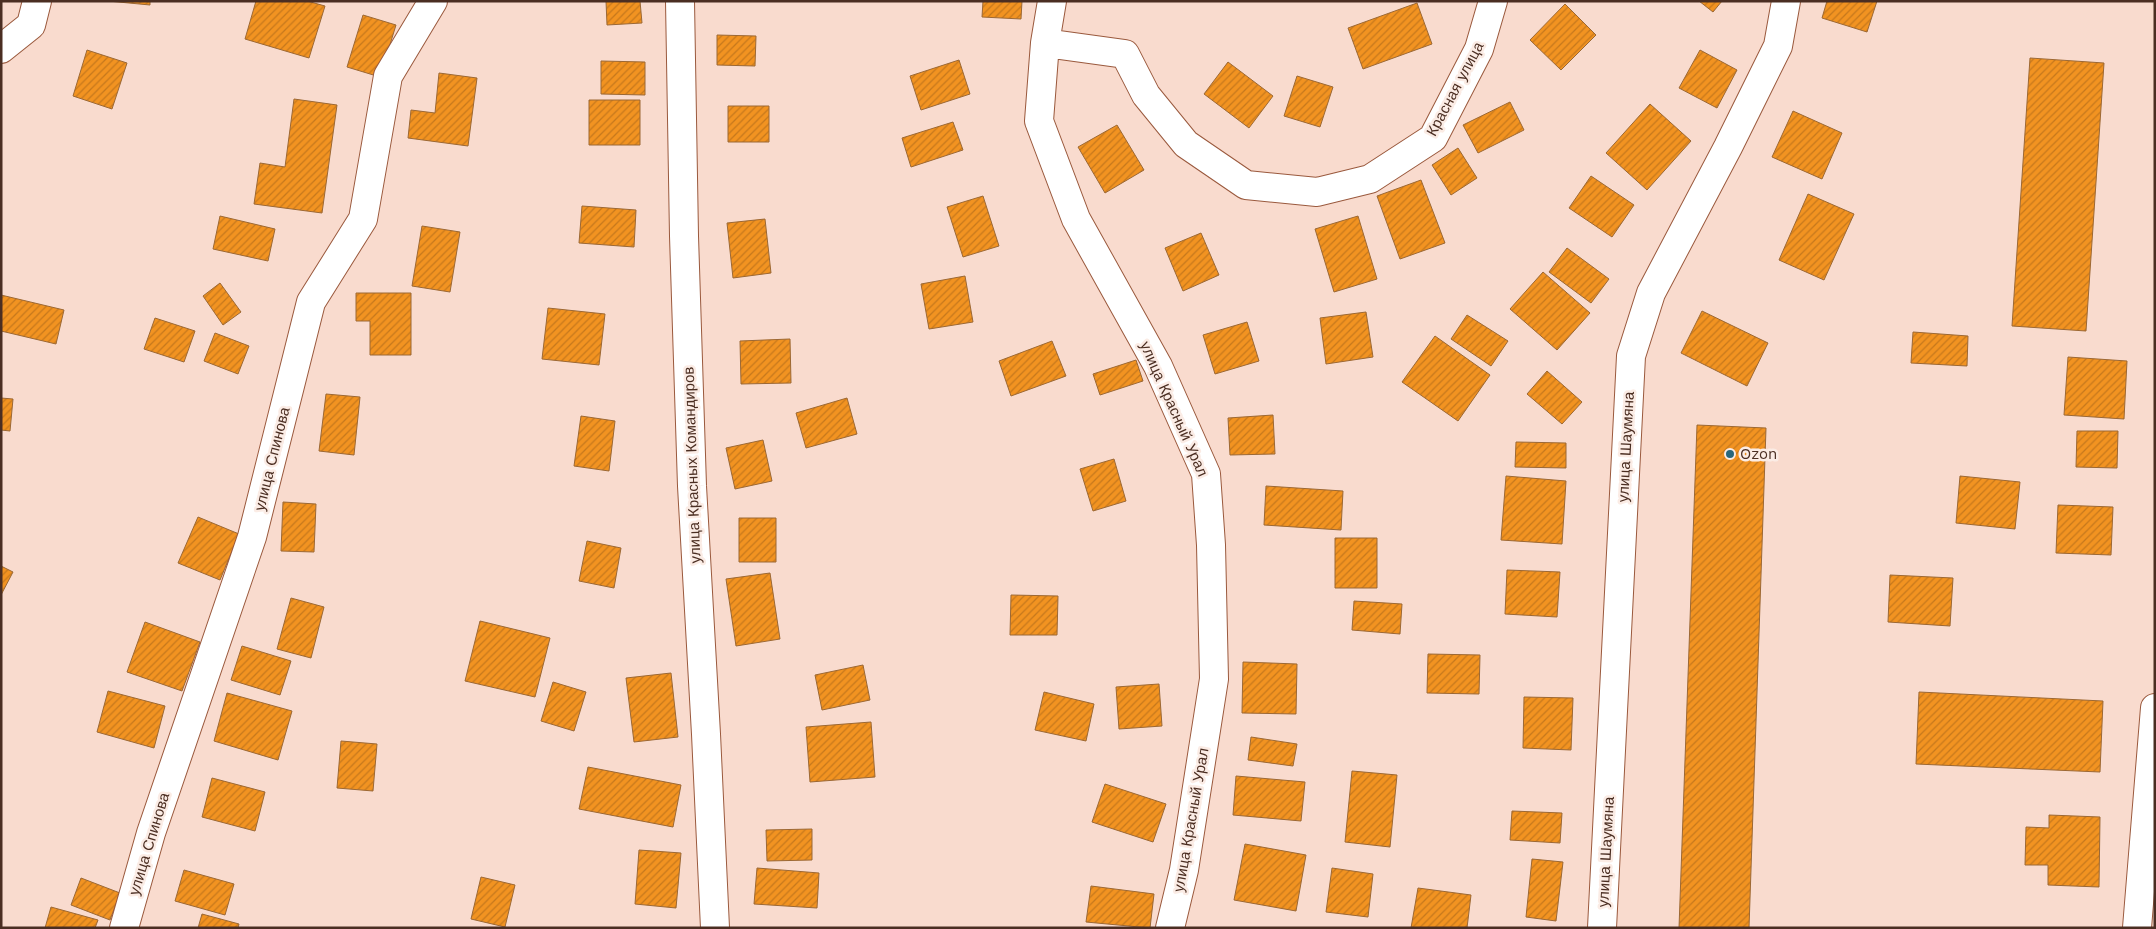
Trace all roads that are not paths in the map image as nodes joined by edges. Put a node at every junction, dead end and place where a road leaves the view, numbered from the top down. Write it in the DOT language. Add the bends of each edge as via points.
graph roads {
  1 [pos="37,1"];
  2 [pos="433,1"];
  3 [pos="680,1"];
  4 [pos="1052,1"];
  5 [pos="1493,1"];
  6 [pos="1786,1"];
  7 [pos="1045,43"];
  8 [pos="1,49"];
  9 [pos="2155,708"];
  10 [pos="124,928"];
  11 [pos="715,928"];
  12 [pos="1170,928"];
  13 [pos="1602,928"];
  14 [pos="2137,928"];
  1 -- 8 [label="street" via="31,25"];
  2 -- 10 [label="street, улица Спинова" via="388,76 363,219 311,302 252,537 150,833"];
  3 -- 11 [label="street, улица Красных Командиров" via="692,486"];
  4 -- 7 [label="street, улица Красный Урал"];
  5 -- 7 [label="street, Красная улица" via="1479,49 1433,138 1370,179 1317,192 1246,185 1186,144 1146,95 1125,54"];
  6 -- 13 [label="street, улица Шаумяна" via="1778,46 1651,293 1631,356"];
  7 -- 12 [label="street, улица Красный Урал" via="1039,121 1076,219 1158,366 1206,474 1212,545 1214,679 1184,870"];
  9 -- 14 [label="street"];
}
